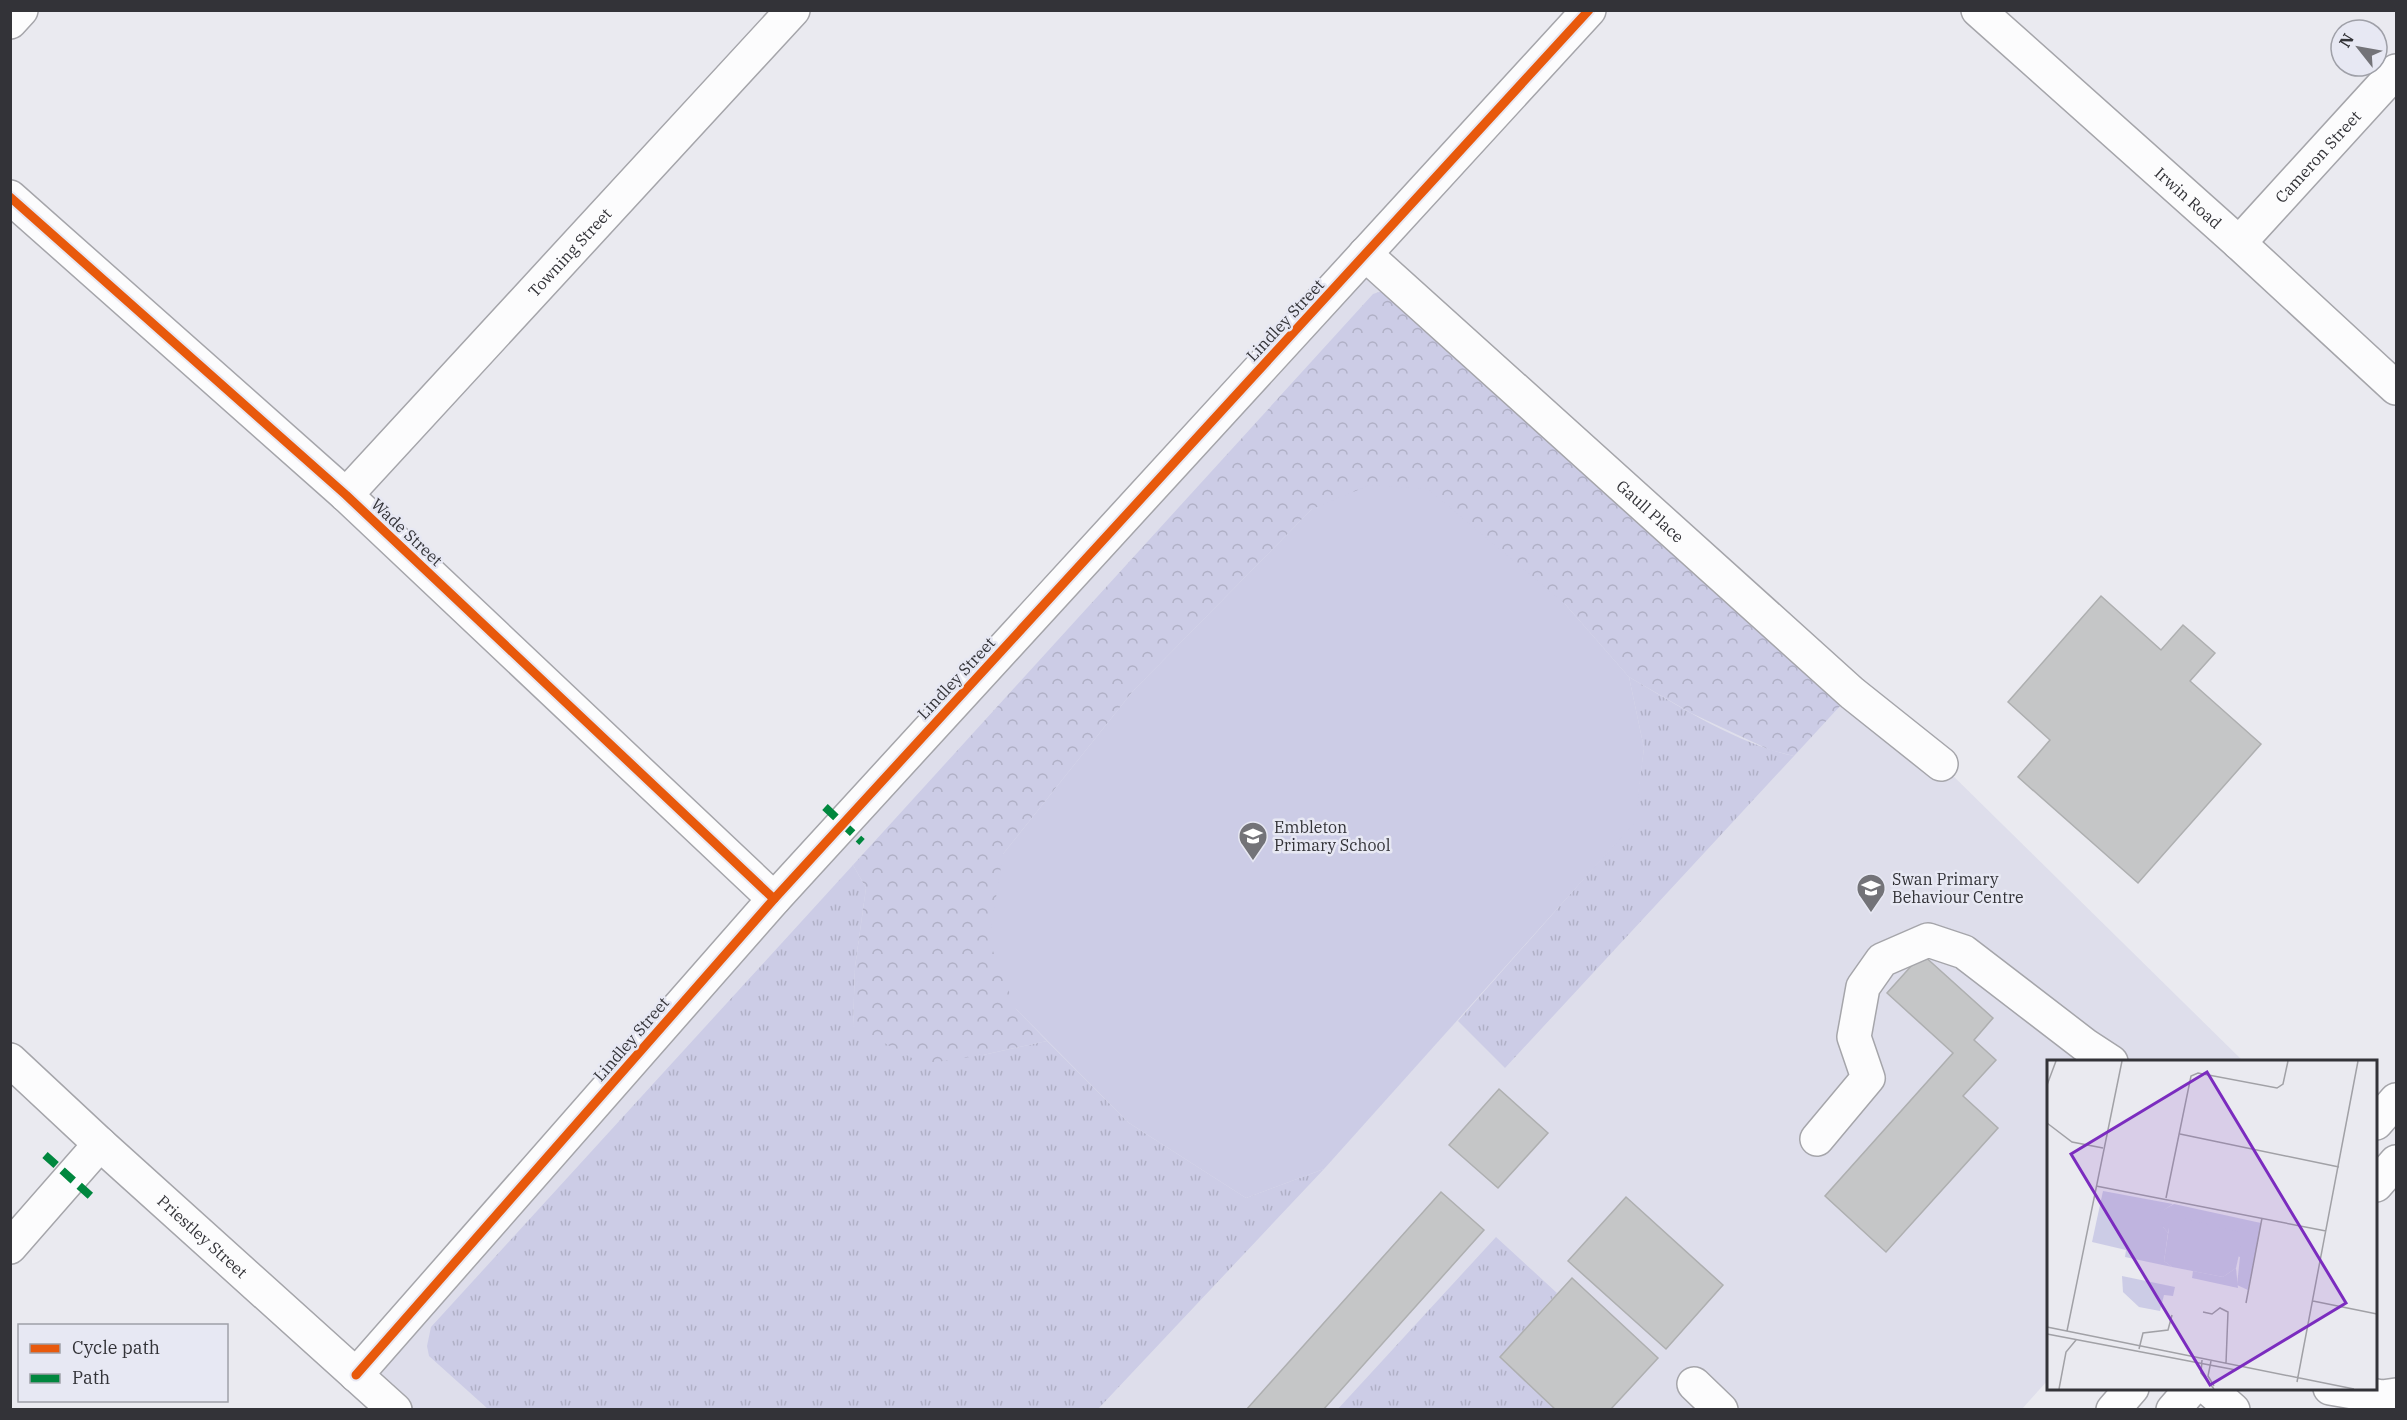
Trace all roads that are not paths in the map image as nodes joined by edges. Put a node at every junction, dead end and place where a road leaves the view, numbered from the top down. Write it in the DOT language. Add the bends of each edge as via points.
graph roads {
  1 [pos="21,10"];
  2 [pos="793,10"];
  3 [pos="1589,10"];
  4 [pos="1978,10"];
  5 [pos="10,22"];
  6 [pos="2397,71"];
  7 [pos="10,197"];
  8 [pos="2239,243"];
  9 [pos="1365,254"];
  10 [pos="2397,388"];
  11 [pos="346,495"];
  12 [pos="1941,764"];
  13 [pos="774,899"];
  14 [pos="10,1060"];
  15 [pos="2108,1060"];
  16 [pos="2397,1100"];
  17 [pos="2377,1123"];
  18 [pos="1817,1139"];
  19 [pos="100,1144"];
  20 [pos="2397,1162"];
  21 [pos="2377,1184"];
  22 [pos="10,1248"];
  23 [pos="356,1375"];
  24 [pos="1694,1384"];
  25 [pos="2131,1390"];
  26 [pos="2191,1390"];
  27 [pos="2209,1390"];
  28 [pos="2336,1390"];
  29 [pos="2397,1395"];
  30 [pos="395,1410"];
  31 [pos="1721,1410"];
  32 [pos="2113,1410"];
  33 [pos="2173,1410"];
  34 [pos="2233,1410"];
  1 -- 5 [label="street"];
  2 -- 11 [label="street, Towning Street"];
  3 -- 9 [label="street, Lindley Street"];
  4 -- 8 [label="street, Irwin Road"];
  6 -- 8 [label="street, Cameron Street"];
  7 -- 11 [label="street, Wade Street"];
  8 -- 10 [label="street, Irwin Road"];
  9 -- 12 [label="street, Gaull Place" via="1852,693"];
  9 -- 13 [label="street, Lindley Street"];
  11 -- 13 [label="street, Wade Street"];
  13 -- 23 [label="street, Lindley Street"];
  14 -- 19 [label="street, Priestley Street"];
  15 -- 18 [label="street" via="1964,952 1928,940 1882,960 1863,987 1854,1037 1868,1078"];
  16 -- 17 [label="street"];
  19 -- 22 [label="street"];
  19 -- 23 [label="street, Priestley Street"];
  20 -- 21 [label="street"];
  23 -- 30 [label="street, Priestley Street"];
  24 -- 31 [label="street"];
  25 -- 32 [label="street"];
  26 -- 33 [label="street"];
  27 -- 34 [label="street"];
  28 -- 29 [label="street" via="2382,1397"];
}
